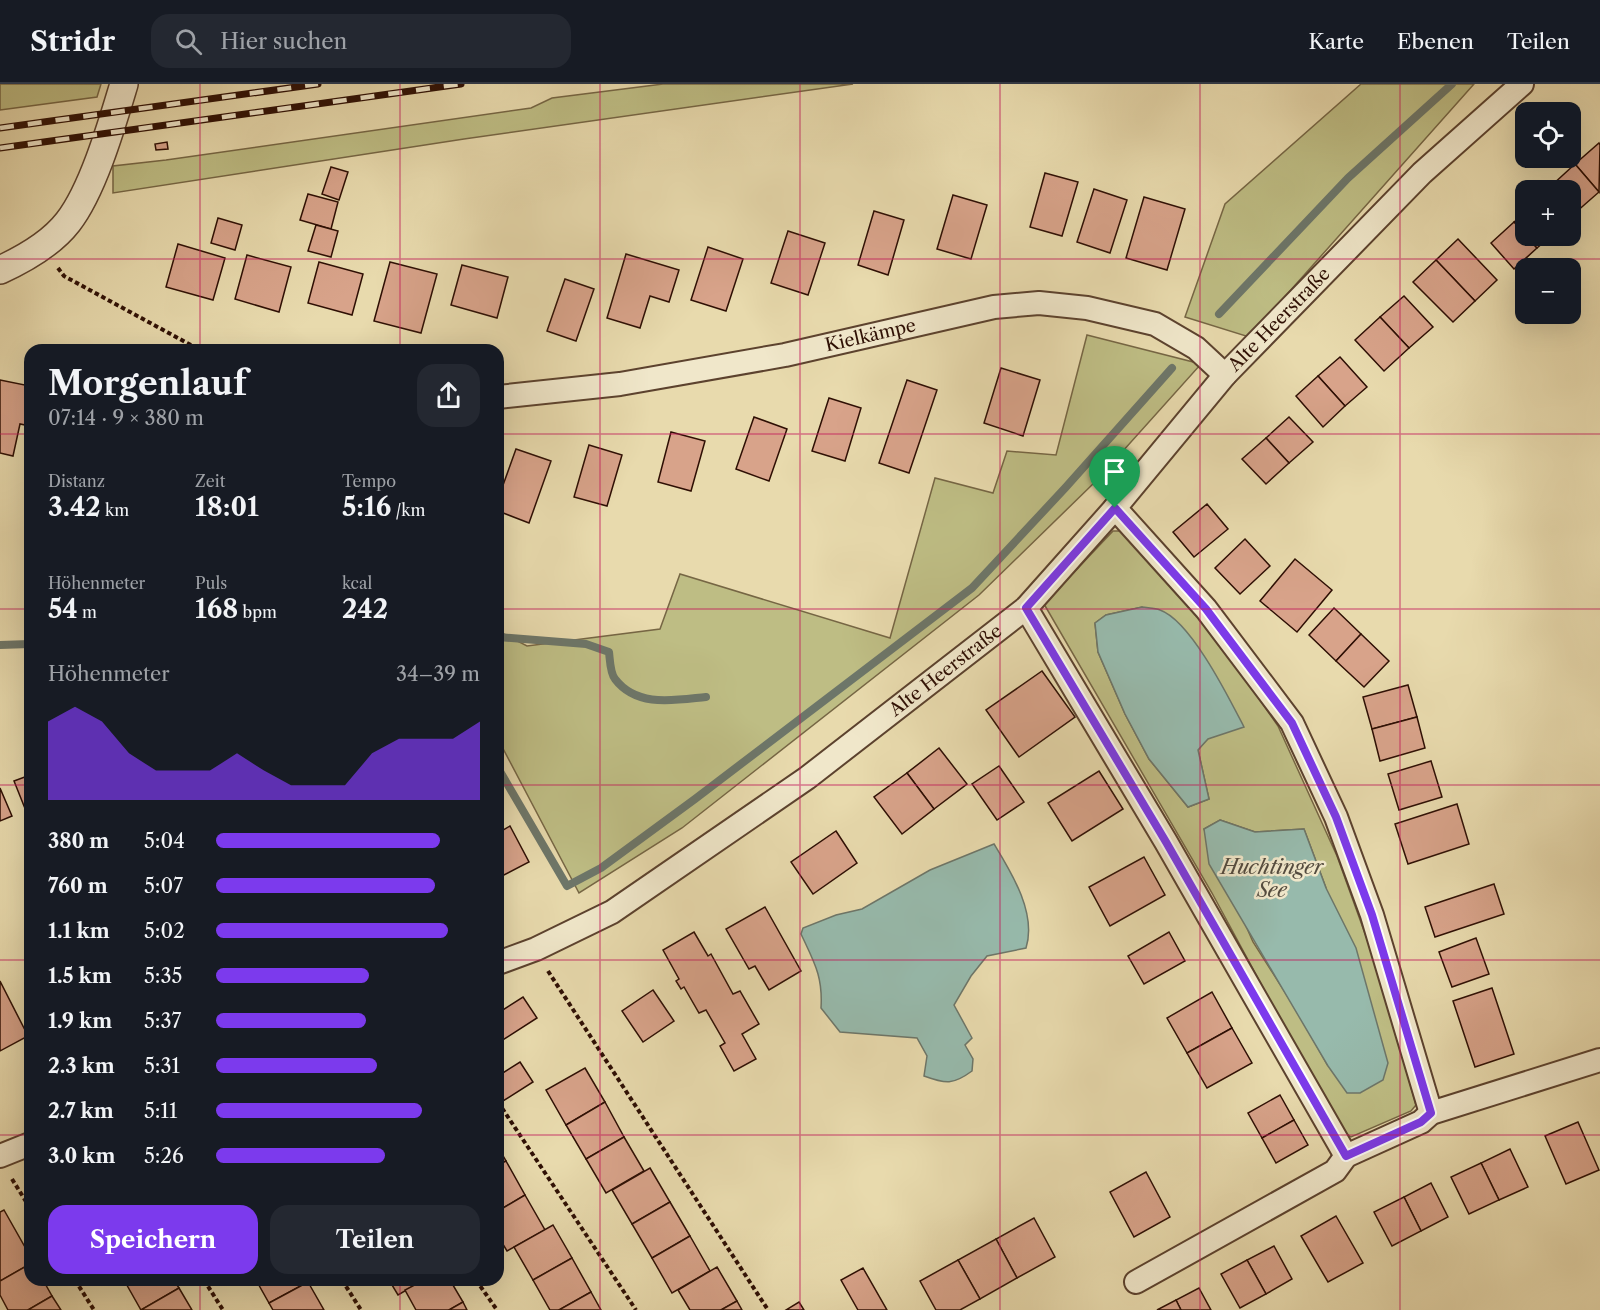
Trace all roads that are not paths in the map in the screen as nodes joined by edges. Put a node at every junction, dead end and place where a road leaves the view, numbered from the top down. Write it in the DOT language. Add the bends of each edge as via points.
graph roads {
  1 [pos="124,84"];
  2 [pos="1522,84"];
  3 [pos="0,270"];
  4 [pos="1225,375"];
  5 [pos="504,396"];
  6 [pos="1115,508"];
  7 [pos="1026,608"];
  8 [pos="504,961"];
  9 [pos="1600,1060"];
  10 [pos="1431,1113"];
  11 [pos="24,1148"];
  12 [pos="1346,1156"];
  13 [pos="3,1163"];
  14 [pos="1136,1282"];
  1 -- 3 [label="street" via="81,203 67,224 40,248"];
  2 -- 4 [label="street, Alte Heerstraße" via="1422,173"];
  4 -- 5 [label="street, Kielkämpe" via="1196,348 1155,324 1087,308 1039,303 994,307 773,357 620,384"];
  4 -- 6 [label="street, Alte Heerstraße"];
  6 -- 7 [label="street, Alte Heerstraße"];
  6 -- 10 [label="street" via="1206,609 1292,723 1336,817 1372,915"];
  7 -- 8 [label="street, Alte Heerstraße" via="807,778 612,912"];
  7 -- 12 [label="street"];
  9 -- 10 [label="street"];
  10 -- 12 [label="street" via="1421,1122"];
  11 -- 13 [label="street"];
  12 -- 14 [label="street" via="1335,1171"];
}
